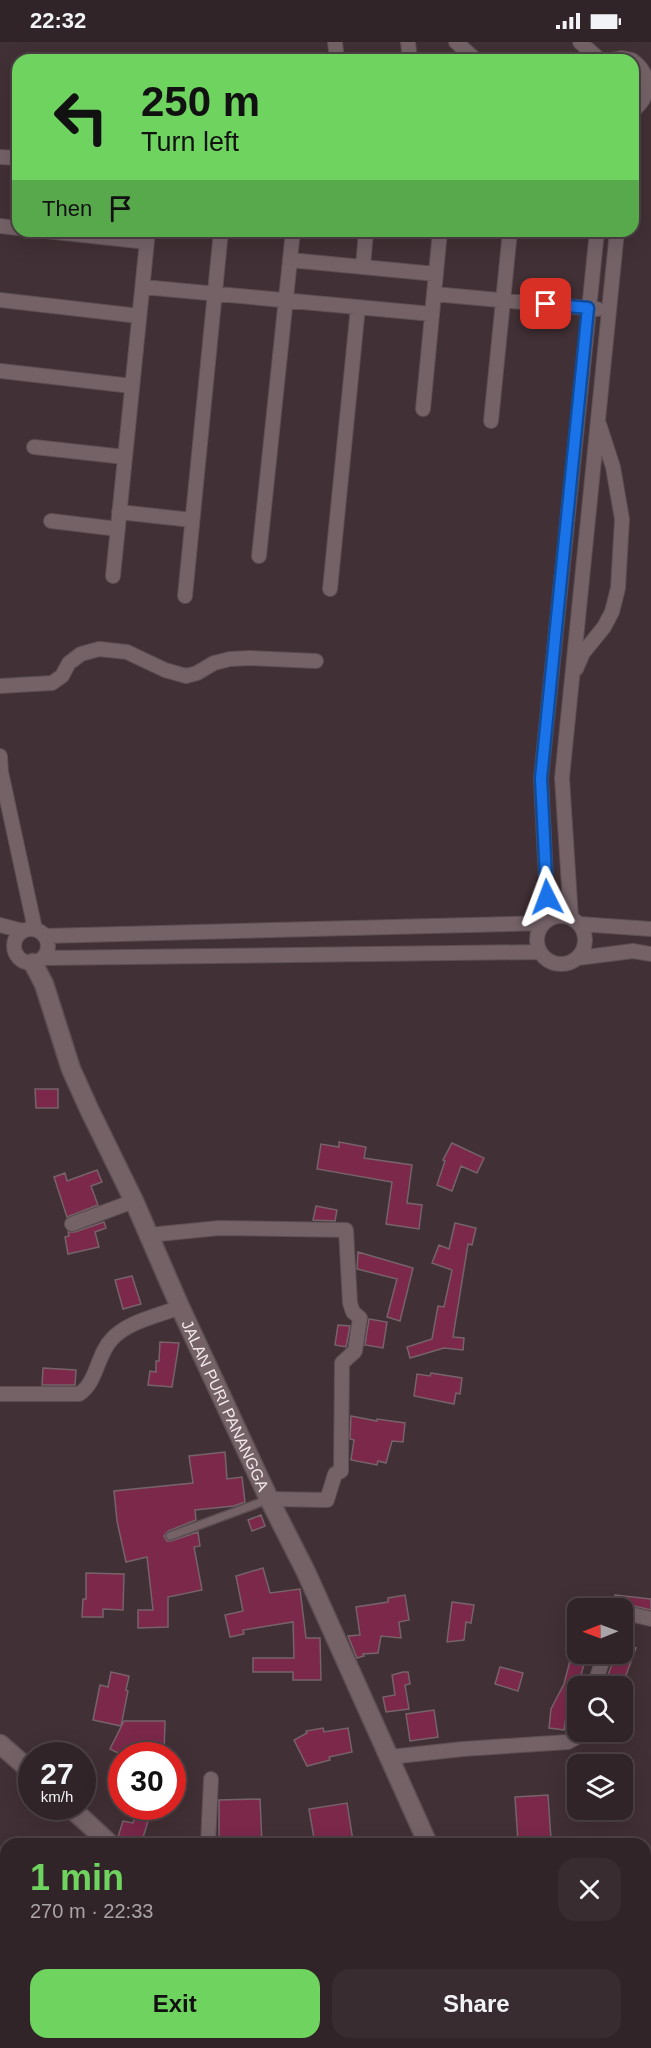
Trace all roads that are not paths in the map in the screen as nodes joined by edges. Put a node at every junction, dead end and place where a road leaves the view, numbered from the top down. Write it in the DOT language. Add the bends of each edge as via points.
graph roads {
  1 [pos="456,42"];
  2 [pos="579,42"];
  3 [pos="469,54"];
  4 [pos="593,54"];
  5 [pos="639,66"];
  6 [pos="649,92"];
  7 [pos="639,105"];
  8 [pos="148,237"];
  9 [pos="220,237"];
  10 [pos="292,237"];
  11 [pos="366,237"];
  12 [pos="439,237"];
  13 [pos="509,237"];
  14 [pos="596,237"];
  15 [pos="615,237"];
  16 [pos="290,260"];
  17 [pos="363,267"];
  18 [pos="436,274"];
  19 [pos="143,286"];
  20 [pos="215,294"];
  21 [pos="434,294"];
  22 [pos="0,300"];
  23 [pos="286,300"];
  24 [pos="503,300"];
  25 [pos="358,307"];
  26 [pos="588,308"];
  27 [pos="608,310"];
  28 [pos="432,314"];
  29 [pos="140,316"];
  30 [pos="1,371"];
  31 [pos="132,386"];
  32 [pos="423,409"];
  33 [pos="597,420"];
  34 [pos="491,421"];
  35 [pos="34,447"];
  36 [pos="125,457"];
  37 [pos="119,512"];
  38 [pos="192,520"];
  39 [pos="51,521"];
  40 [pos="118,529"];
  41 [pos="259,556"];
  42 [pos="113,576"];
  43 [pos="330,589"];
  44 [pos="185,596"];
  45 [pos="316,661"];
  46 [pos="550,681"];
  47 [pos="571,683"];
  48 [pos="0,686"];
  49 [pos="0,756"];
  50 [pos="575,921"];
  51 [pos="546,922"];
  52 [pos="0,925"];
  53 [pos="651,929"];
  54 [pos="34,932"];
  55 [pos="0,951"];
  56 [pos="540,952"];
  57 [pos="651,954"];
  58 [pos="578,958"];
  59 [pos="31,959"];
  60 [pos="134,1201"];
  61 [pos="72,1224"];
  62 [pos="149,1235"];
  63 [pos="180,1307"];
  64 [pos="0,1394"];
  65 [pos="269,1499"];
  66 [pos="170,1536"];
  67 [pos="633,1615"];
  68 [pos="651,1619"];
  69 [pos="568,1742"];
  70 [pos="0,1744"];
  71 [pos="390,1757"];
  72 [pos="18,1760"];
  73 [pos="211,1779"];
  74 [pos="84,1820"];
  75 [pos="104,1838"];
  76 [pos="208,1838"];
  77 [pos="425,1838"];
  1 -- 3 [label="street"];
  2 -- 4 [label="street"];
  5 -- 6 [label="street" via="645,72"];
  6 -- 7 [label="street"];
  8 -- 19 [label="street"];
  9 -- 20 [label="street"];
  10 -- 16 [label="street"];
  11 -- 17 [label="street"];
  12 -- 18 [label="street"];
  13 -- 24 [label="street"];
  14 -- 26 [label="street"];
  15 -- 27 [label="street"];
  16 -- 17 [label="street"];
  16 -- 23 [label="street"];
  17 -- 18 [label="street"];
  18 -- 21 [label="street"];
  19 -- 20 [label="street"];
  19 -- 29 [label="street"];
  20 -- 23 [label="street"];
  20 -- 38 [label="street"];
  21 -- 24 [label="street"];
  21 -- 28 [label="street"];
  22 -- 29 [label="street"];
  23 -- 25 [label="street"];
  23 -- 41 [label="street"];
  24 -- 26 [label="street"];
  24 -- 34 [label="street"];
  25 -- 28 [label="street"];
  25 -- 43 [label="street"];
  26 -- 27 [label="street"];
  26 -- 46 [label="street"];
  27 -- 33 [label="street"];
  28 -- 32 [label="street"];
  29 -- 31 [label="street"];
  30 -- 31 [label="street"];
  31 -- 36 [label="street"];
  33 -- 47 [label="street"];
  33 -- 47 [label="street" via="613,467 622,519 618,588 612,612 583,653"];
  35 -- 36 [label="street"];
  36 -- 37 [label="street"];
  37 -- 38 [label="street"];
  37 -- 40 [label="street"];
  38 -- 44 [label="street"];
  39 -- 40 [label="street"];
  40 -- 42 [label="street"];
  45 -- 48 [label="street" via="230,659 186,676 127,652 99,649 81,654 52,683"];
  46 -- 47 [label="street"];
  46 -- 51 [label="street" via="541,778"];
  47 -- 50 [label="street" via="562,778"];
  49 -- 54 [label="street"];
  50 -- 51 [label="street" via="561,916"];
  50 -- 53 [label="street"];
  50 -- 58 [label="street" via="584,932 585,942"];
  51 -- 54 [label="street"];
  51 -- 56 [label="street" via="538,932"];
  52 -- 54 [label="street"];
  54 -- 59 [label="street" via="48,947"];
  54 -- 59 [label="street" via="15,939 14,951"];
  55 -- 59 [label="street"];
  56 -- 58 [label="street" via="556,964 564,965"];
  56 -- 59 [label="street"];
  57 -- 58 [label="street" via="633,951"];
  59 -- 60 [label="street, JALAN PURI PANANGGA" via="44,984 71,1069"];
  60 -- 61 [label="street"];
  60 -- 62 [label="street, JALAN PURI PANANGGA"];
  62 -- 63 [label="street, JALAN PURI PANANGGA"];
  62 -- 65 [label="street" via="219,1228 346,1230 350,1303 360,1318 355,1350 342,1363 340,1471 335,1474 327,1500"];
  63 -- 64 [label="street" via="117,1334 79,1394"];
  63 -- 65 [label="street, JALAN PURI PANANGGA"];
  65 -- 66 [label="lane"];
  65 -- 71 [label="street, JALAN PURI PANANGGA"];
  67 -- 68 [label="street"];
  69 -- 71 [label="street"];
  70 -- 72 [label="street"];
  71 -- 77 [label="street, JALAN PURI PANANGGA"];
  73 -- 76 [label="street"];
  74 -- 75 [label="street"];
}
